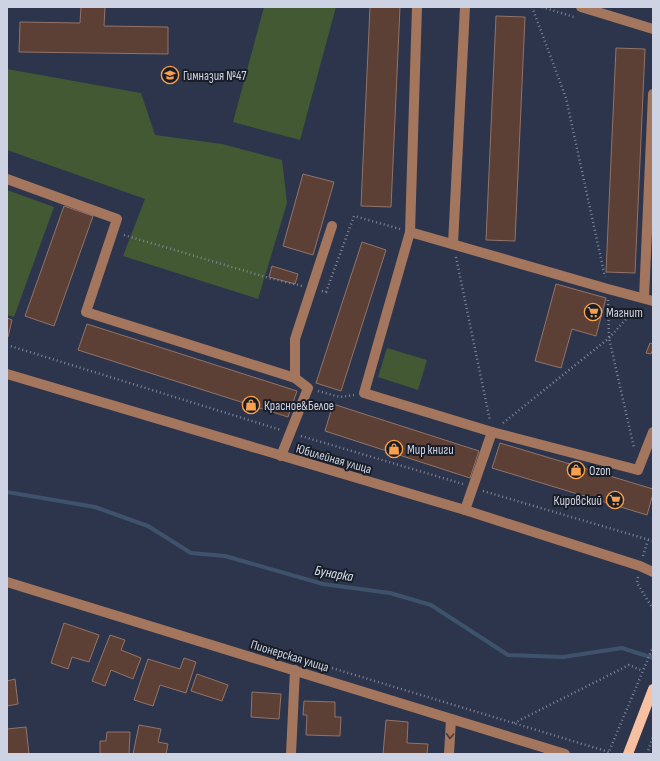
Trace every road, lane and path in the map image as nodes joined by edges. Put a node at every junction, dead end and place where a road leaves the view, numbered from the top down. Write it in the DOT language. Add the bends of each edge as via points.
graph roads {
  1 [pos="417,7"];
  2 [pos="465,7"];
  3 [pos="532,7"];
  4 [pos="581,7"];
  5 [pos="653,29"];
  6 [pos="653,94"];
  7 [pos="7,179"];
  8 [pos="332,226"];
  9 [pos="410,232"];
  10 [pos="120,233"];
  11 [pos="453,244"];
  12 [pos="312,289"];
  13 [pos="608,289"];
  14 [pos="649,300"];
  15 [pos="609,338"];
  16 [pos="7,345"];
  17 [pos="7,374"];
  18 [pos="296,378"];
  19 [pos="308,388"];
  20 [pos="364,393"];
  21 [pos="289,432"];
  22 [pos="492,432"];
  23 [pos="653,432"];
  24 [pos="281,456"];
  25 [pos="638,470"];
  26 [pos="473,488"];
  27 [pos="465,510"];
  28 [pos="653,541"];
  29 [pos="653,572"];
  30 [pos="7,582"];
  31 [pos="653,648"];
  32 [pos="295,670"];
  33 [pos="643,671"];
  34 [pos="653,689"];
  35 [pos="451,719"];
  36 [pos="513,723"];
  37 [pos="653,737"];
  38 [pos="291,754"];
  39 [pos="449,754"];
  40 [pos="565,754"];
  41 [pos="608,754"];
  42 [pos="628,754"];
  43 [pos="647,754"];
  1 -- 9 [label="street"];
  2 -- 11 [label="street"];
  3 -- 13 [label="path" via="566,98"];
  4 -- 5 [label="street"];
  6 -- 14 [label="street"];
  7 -- 18 [label="street" via="117,219 86,312"];
  8 -- 12 [label="street"];
  9 -- 11 [label="street"];
  9 -- 12 [label="path" via="354,216 326,292"];
  9 -- 20 [label="street"];
  10 -- 12 [label="path"];
  11 -- 13 [label="street"];
  11 -- 22 [label="path"];
  12 -- 18 [label="street" via="295,339"];
  13 -- 14 [label="street"];
  13 -- 15 [label="path"];
  14 -- 15 [label="path"];
  15 -- 22 [label="path"];
  15 -- 25 [label="path"];
  16 -- 21 [label="path"];
  17 -- 24 [label="street, Юбилейная улица"];
  18 -- 19 [label="street"];
  19 -- 20 [label="path" via="340,397"];
  19 -- 21 [label="street"];
  20 -- 22 [label="street"];
  21 -- 24 [label="street"];
  21 -- 26 [label="path"];
  22 -- 25 [label="street"];
  22 -- 26 [label="street"];
  23 -- 25 [label="street"];
  24 -- 27 [label="street, Юбилейная улица"];
  26 -- 27 [label="street"];
  26 -- 28 [label="path"];
  27 -- 29 [label="street, Юбилейная улица"];
  30 -- 32 [label="street, Пионерская улица"];
  31 -- 33 [label="path"];
  32 -- 35 [label="street, Пионерская улица"];
  32 -- 38 [label="street"];
  33 -- 36 [label="path" via="629,666"];
  33 -- 41 [label="path"];
  34 -- 42 [label="main road"];
  35 -- 39 [label="street, one-way"];
  35 -- 40 [label="street, Пионерская улица"];
  37 -- 43 [label="path"];
}
